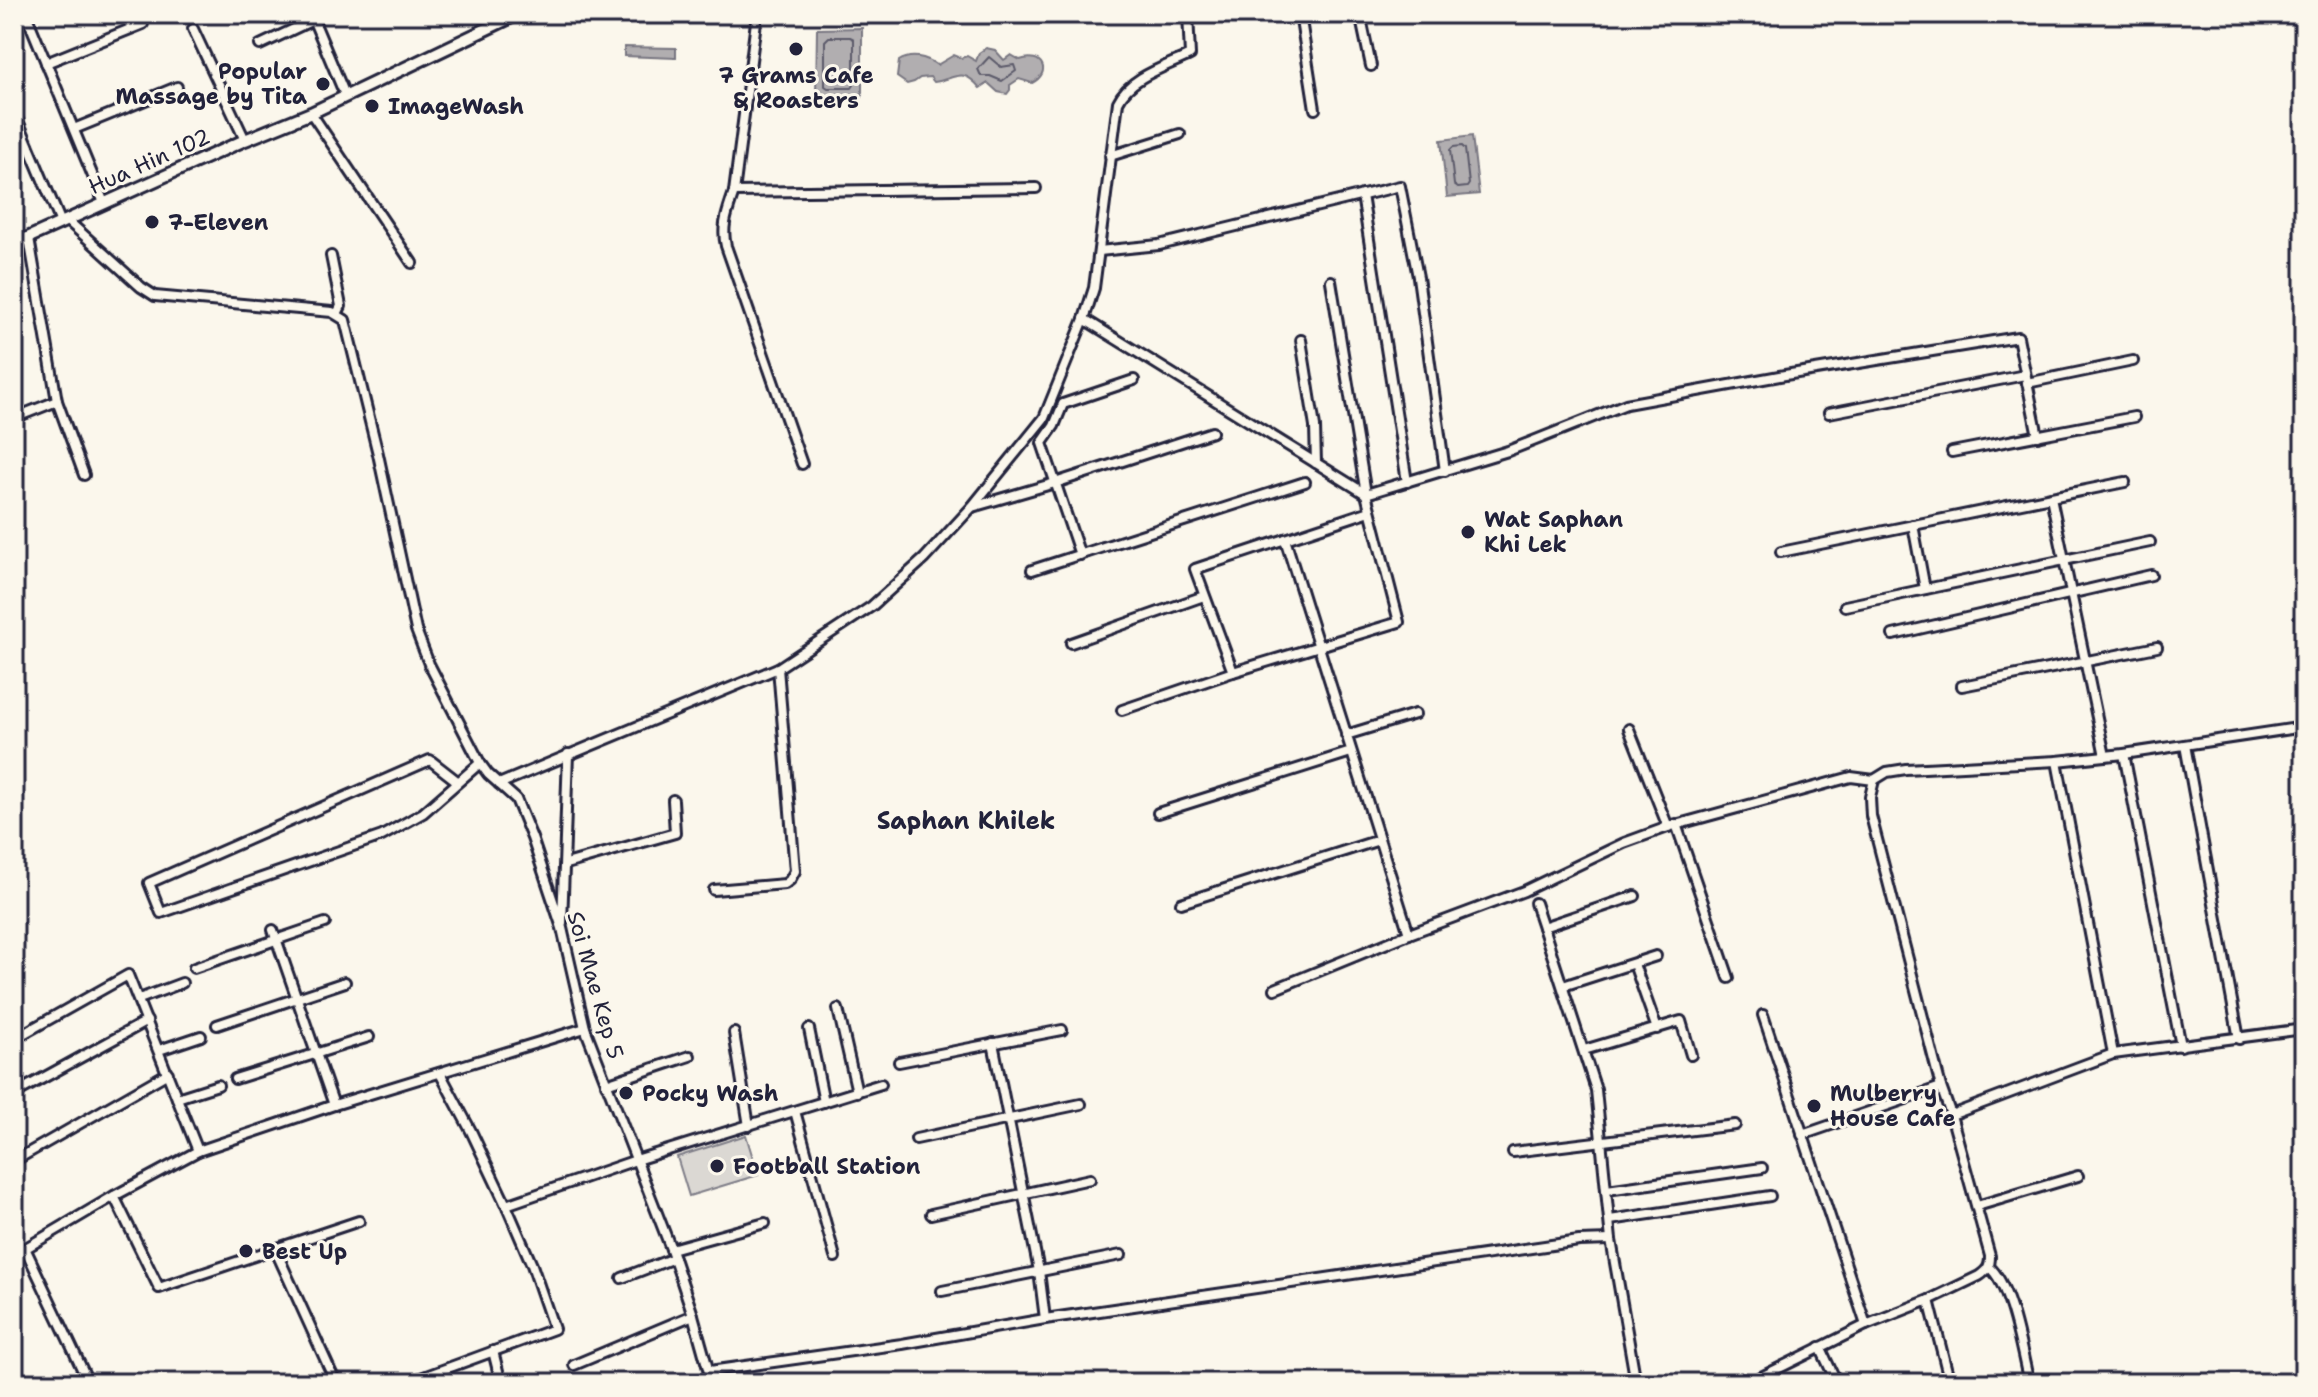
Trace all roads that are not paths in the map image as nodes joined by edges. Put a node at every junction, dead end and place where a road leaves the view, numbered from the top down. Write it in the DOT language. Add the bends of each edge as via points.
graph roads {
  1 [pos="26,14"];
  2 [pos="518,14"];
  3 [pos="757,14"];
  4 [pos="1188,14"];
  5 [pos="1300,14"];
  6 [pos="1360,14"];
  7 [pos="312,17"];
  8 [pos="143,24"];
  9 [pos="193,29"];
  10 [pos="260,45"];
  11 [pos="46,63"];
  12 [pos="1371,66"];
  13 [pos="177,87"];
  14 [pos="345,95"];
  15 [pos="1315,109"];
  16 [pos="14,111"];
  17 [pos="311,113"];
  18 [pos="74,129"];
  19 [pos="1180,134"];
  20 [pos="245,140"];
  21 [pos="28,145"];
  22 [pos="14,151"];
  23 [pos="1110,156"];
  24 [pos="1036,188"];
  25 [pos="734,192"];
  26 [pos="1362,195"];
  27 [pos="104,203"];
  28 [pos="64,221"];
  29 [pos="29,238"];
  30 [pos="14,244"];
  31 [pos="1099,251"];
  32 [pos="331,256"];
  33 [pos="412,263"];
  34 [pos="1331,281"];
  35 [pos="337,314"];
  36 [pos="1084,319"];
  37 [pos="1301,340"];
  38 [pos="2133,361"];
  39 [pos="2026,379"];
  40 [pos="1134,380"];
  41 [pos="57,401"];
  42 [pos="1829,413"];
  43 [pos="2134,417"];
  44 [pos="14,418"];
  45 [pos="1212,432"];
  46 [pos="2038,436"];
  47 [pos="1952,452"];
  48 [pos="1316,463"];
  49 [pos="802,464"];
  50 [pos="1445,471"];
  51 [pos="84,475"];
  52 [pos="1305,482"];
  53 [pos="1407,482"];
  54 [pos="2125,482"];
  55 [pos="1055,483"];
  56 [pos="1366,494"];
  57 [pos="2051,497"];
  58 [pos="971,508"];
  59 [pos="1370,511"];
  60 [pos="1913,525"];
  61 [pos="1285,539"];
  62 [pos="2150,542"];
  63 [pos="1781,552"];
  64 [pos="1080,555"];
  65 [pos="2064,560"];
  66 [pos="1032,570"];
  67 [pos="2151,575"];
  68 [pos="1925,589"];
  69 [pos="2071,594"];
  70 [pos="1204,596"];
  71 [pos="1845,606"];
  72 [pos="1893,635"];
  73 [pos="1071,643"];
  74 [pos="1318,646"];
  75 [pos="2157,647"];
  76 [pos="2085,661"];
  77 [pos="778,668"];
  78 [pos="1233,672"];
  79 [pos="1962,686"];
  80 [pos="1122,710"];
  81 [pos="1415,714"];
  82 [pos="2304,727"];
  83 [pos="1629,729"];
  84 [pos="1346,735"];
  85 [pos="2185,745"];
  86 [pos="1351,752"];
  87 [pos="568,754"];
  88 [pos="2124,754"];
  89 [pos="2105,756"];
  90 [pos="2057,761"];
  91 [pos="480,763"];
  92 [pos="1874,780"];
  93 [pos="457,781"];
  94 [pos="499,784"];
  95 [pos="673,800"];
  96 [pos="1158,813"];
  97 [pos="1672,825"];
  98 [pos="1379,840"];
  99 [pos="566,864"];
  100 [pos="714,890"];
  101 [pos="1635,896"];
  102 [pos="1181,903"];
  103 [pos="1535,903"];
  104 [pos="325,923"];
  105 [pos="1543,927"];
  106 [pos="562,928"];
  107 [pos="273,930"];
  108 [pos="1409,934"];
  109 [pos="277,941"];
  110 [pos="1656,956"];
  111 [pos="1634,964"];
  112 [pos="194,968"];
  113 [pos="1729,978"];
  114 [pos="345,982"];
  115 [pos="182,983"];
  116 [pos="1563,986"];
  117 [pos="1275,989"];
  118 [pos="297,997"];
  119 [pos="139,999"];
  120 [pos="838,1009"];
  121 [pos="1763,1015"];
  122 [pos="147,1021"];
  123 [pos="217,1025"];
  124 [pos="585,1028"];
  125 [pos="809,1029"];
  126 [pos="1657,1029"];
  127 [pos="2304,1029"];
  128 [pos="1062,1030"];
  129 [pos="734,1033"];
  130 [pos="201,1036"];
  131 [pos="369,1037"];
  132 [pos="14,1039"];
  133 [pos="2239,1039"];
  134 [pos="993,1043"];
  135 [pos="2181,1046"];
  136 [pos="159,1050"];
  137 [pos="1584,1050"];
  138 [pos="316,1053"];
  139 [pos="2113,1054"];
  140 [pos="1691,1055"];
  141 [pos="690,1056"];
  142 [pos="899,1062"];
  143 [pos="168,1073"];
  144 [pos="440,1073"];
  145 [pos="235,1079"];
  146 [pos="606,1084"];
  147 [pos="881,1084"];
  148 [pos="218,1085"];
  149 [pos="1941,1087"];
  150 [pos="857,1092"];
  151 [pos="14,1094"];
  152 [pos="177,1098"];
  153 [pos="824,1102"];
  154 [pos="1081,1104"];
  155 [pos="334,1105"];
  156 [pos="795,1111"];
  157 [pos="1951,1115"];
  158 [pos="1008,1119"];
  159 [pos="1735,1125"];
  160 [pos="749,1126"];
  161 [pos="1802,1135"];
  162 [pos="916,1139"];
  163 [pos="1601,1142"];
  164 [pos="198,1151"];
  165 [pos="1513,1152"];
  166 [pos="636,1160"];
  167 [pos="14,1161"];
  168 [pos="1762,1168"];
  169 [pos="2078,1176"];
  170 [pos="1090,1179"];
  171 [pos="1607,1190"];
  172 [pos="1023,1193"];
  173 [pos="114,1196"];
  174 [pos="1770,1196"];
  175 [pos="506,1205"];
  176 [pos="1977,1206"];
  177 [pos="931,1214"];
  178 [pos="1610,1220"];
  179 [pos="359,1221"];
  180 [pos="765,1223"];
  181 [pos="1611,1240"];
  182 [pos="25,1248"];
  183 [pos="275,1249"];
  184 [pos="673,1253"];
  185 [pos="14,1255"];
  186 [pos="1121,1255"];
  187 [pos="835,1257"];
  188 [pos="1989,1267"];
  189 [pos="1039,1271"];
  190 [pos="622,1278"];
  191 [pos="942,1291"];
  192 [pos="1929,1300"];
  193 [pos="693,1315"];
  194 [pos="1045,1319"];
  195 [pos="1866,1325"];
  196 [pos="1820,1347"];
  197 [pos="493,1351"];
  198 [pos="574,1365"];
  199 [pos="710,1371"];
  200 [pos="84,1373"];
  201 [pos="336,1383"];
  202 [pos="407,1383"];
  203 [pos="501,1383"];
  204 [pos="712,1383"];
  205 [pos="1636,1383"];
  206 [pos="1749,1383"];
  207 [pos="1837,1383"];
  208 [pos="1950,1383"];
  209 [pos="2029,1383"];
  1 -- 11 [label="street"];
  2 -- 14 [label="street, Hua Hin 102"];
  3 -- 25 [label="street"];
  4 -- 23 [label="street" via="1190,55 1123,92"];
  5 -- 15 [label="street"];
  6 -- 12 [label="street"];
  7 -- 10 [label="street"];
  7 -- 14 [label="street"];
  8 -- 11 [label="street"];
  9 -- 20 [label="street"];
  11 -- 18 [label="street"];
  13 -- 18 [label="street"];
  14 -- 17 [label="street, Hua Hin 102"];
  16 -- 21 [label="street"];
  17 -- 20 [label="street, Hua Hin 102"];
  17 -- 33 [label="street"];
  18 -- 27 [label="street"];
  19 -- 23 [label="street"];
  20 -- 27 [label="street, Hua Hin 102"];
  21 -- 22 [label="street"];
  21 -- 28 [label="street"];
  23 -- 31 [label="street"];
  24 -- 25 [label="street"];
  25 -- 49 [label="street" via="723,234"];
  26 -- 31 [label="street" via="1159,245"];
  26 -- 50 [label="street" via="1401,187"];
  26 -- 53 [label="street"];
  27 -- 28 [label="street, Hua Hin 102"];
  28 -- 29 [label="street, Hua Hin 102"];
  28 -- 35 [label="street" via="155,296"];
  29 -- 30 [label="street, Hua Hin 102"];
  29 -- 41 [label="street"];
  31 -- 36 [label="street"];
  32 -- 35 [label="street" via="341,306"];
  34 -- 56 [label="street"];
  35 -- 91 [label="street, Soi Mae Kep 5" via="345,320 350,338 416,630"];
  36 -- 48 [label="street"];
  36 -- 58 [label="street" via="1044,418"];
  37 -- 48 [label="street"];
  38 -- 39 [label="street"];
  39 -- 42 [label="street"];
  39 -- 46 [label="street"];
  39 -- 50 [label="street" via="2018,337 1626,404"];
  40 -- 55 [label="street" via="1063,404 1042,443"];
  41 -- 44 [label="street"];
  41 -- 51 [label="street"];
  43 -- 46 [label="street"];
  45 -- 55 [label="street"];
  46 -- 47 [label="street"];
  48 -- 56 [label="street"];
  50 -- 53 [label="street"];
  52 -- 64 [label="street"];
  53 -- 56 [label="street"];
  54 -- 57 [label="street"];
  55 -- 58 [label="street"];
  55 -- 64 [label="street"];
  56 -- 59 [label="street"];
  57 -- 60 [label="street"];
  57 -- 65 [label="street"];
  58 -- 77 [label="street" via="872,606"];
  59 -- 61 [label="street"];
  59 -- 74 [label="street" via="1399,622"];
  60 -- 63 [label="street"];
  60 -- 68 [label="street"];
  61 -- 70 [label="street" via="1195,569"];
  61 -- 74 [label="street"];
  62 -- 65 [label="street"];
  64 -- 66 [label="street"];
  65 -- 68 [label="street"];
  65 -- 69 [label="street"];
  67 -- 69 [label="street"];
  68 -- 71 [label="street"];
  69 -- 72 [label="street"];
  69 -- 76 [label="street"];
  70 -- 73 [label="street"];
  70 -- 78 [label="street"];
  74 -- 78 [label="street"];
  74 -- 84 [label="street"];
  75 -- 76 [label="street"];
  76 -- 79 [label="street"];
  76 -- 89 [label="street"];
  77 -- 87 [label="street"];
  77 -- 100 [label="street" via="795,871 785,884"];
  78 -- 80 [label="street"];
  81 -- 84 [label="street"];
  82 -- 85 [label="street"];
  83 -- 97 [label="street"];
  84 -- 86 [label="street"];
  85 -- 88 [label="street"];
  85 -- 133 [label="street"];
  86 -- 96 [label="street"];
  86 -- 98 [label="street"];
  87 -- 94 [label="street"];
  87 -- 99 [label="street"];
  88 -- 89 [label="street"];
  88 -- 135 [label="street"];
  89 -- 90 [label="street"];
  90 -- 92 [label="street" via="1906,769"];
  90 -- 139 [label="street"];
  91 -- 93 [label="street"];
  91 -- 94 [label="street, Soi Mae Kep 5"];
  92 -- 97 [label="street" via="1851,777"];
  92 -- 149 [label="street" via="1871,816"];
  93 -- 93 [label="street" via="423,813 382,836 161,913 149,883 430,760"];
  94 -- 106 [label="street, Soi Mae Kep 5" via="516,799"];
  95 -- 99 [label="street" via="675,833"];
  97 -- 108 [label="street" via="1524,891"];
  97 -- 113 [label="street"];
  98 -- 102 [label="street"];
  98 -- 108 [label="street"];
  99 -- 106 [label="street"];
  101 -- 105 [label="street"];
  103 -- 105 [label="street"];
  104 -- 109 [label="street"];
  105 -- 116 [label="street"];
  106 -- 124 [label="street, Soi Mae Kep 5"];
  107 -- 109 [label="street"];
  108 -- 117 [label="street"];
  109 -- 112 [label="street"];
  109 -- 118 [label="street"];
  110 -- 111 [label="street"];
  111 -- 116 [label="street"];
  111 -- 126 [label="street"];
  114 -- 118 [label="street"];
  115 -- 119 [label="street"];
  116 -- 137 [label="street"];
  118 -- 123 [label="street"];
  118 -- 138 [label="street"];
  119 -- 122 [label="street"];
  119 -- 132 [label="street" via="128,975"];
  120 -- 150 [label="street"];
  121 -- 161 [label="street"];
  122 -- 136 [label="street"];
  122 -- 151 [label="street"];
  124 -- 144 [label="street"];
  124 -- 146 [label="street, Soi Mae Kep 5"];
  125 -- 153 [label="street"];
  126 -- 137 [label="street"];
  126 -- 140 [label="street" via="1681,1021"];
  127 -- 133 [label="street"];
  128 -- 134 [label="street"];
  129 -- 160 [label="street"];
  130 -- 136 [label="street"];
  131 -- 138 [label="street"];
  133 -- 135 [label="street"];
  134 -- 142 [label="street"];
  134 -- 158 [label="street"];
  135 -- 139 [label="street"];
  136 -- 143 [label="street"];
  137 -- 163 [label="street" via="1596,1090"];
  138 -- 145 [label="street"];
  138 -- 155 [label="street"];
  139 -- 157 [label="street"];
  141 -- 146 [label="street"];
  143 -- 152 [label="street"];
  143 -- 167 [label="street"];
  144 -- 155 [label="street"];
  144 -- 175 [label="street"];
  146 -- 166 [label="street, Soi Mae Kep 5"];
  147 -- 150 [label="street"];
  148 -- 152 [label="street"];
  149 -- 157 [label="street"];
  149 -- 161 [label="street"];
  150 -- 153 [label="street"];
  152 -- 164 [label="street"];
  153 -- 156 [label="street"];
  154 -- 158 [label="street"];
  155 -- 164 [label="street"];
  156 -- 160 [label="street"];
  156 -- 187 [label="street"];
  157 -- 176 [label="street"];
  158 -- 162 [label="street"];
  158 -- 172 [label="street"];
  159 -- 163 [label="street"];
  160 -- 166 [label="street"];
  161 -- 195 [label="street"];
  163 -- 165 [label="street"];
  163 -- 171 [label="street"];
  164 -- 173 [label="street"];
  166 -- 175 [label="street"];
  166 -- 184 [label="street, Soi Mae Kep 5"];
  168 -- 171 [label="street"];
  169 -- 176 [label="street"];
  170 -- 172 [label="street"];
  171 -- 178 [label="street"];
  172 -- 177 [label="street"];
  172 -- 189 [label="street"];
  173 -- 182 [label="street"];
  173 -- 183 [label="street" via="159,1288"];
  174 -- 178 [label="street"];
  175 -- 197 [label="street" via="554,1329"];
  176 -- 188 [label="street"];
  178 -- 181 [label="street"];
  179 -- 183 [label="street"];
  180 -- 184 [label="street"];
  181 -- 194 [label="street"];
  181 -- 205 [label="street"];
  182 -- 185 [label="street"];
  182 -- 200 [label="street"];
  183 -- 201 [label="street"];
  184 -- 190 [label="street"];
  184 -- 193 [label="street, Soi Mae Kep 5"];
  186 -- 189 [label="street"];
  188 -- 192 [label="street"];
  188 -- 209 [label="street" via="1998,1274 2009,1301"];
  189 -- 191 [label="street"];
  189 -- 194 [label="street"];
  192 -- 195 [label="street"];
  192 -- 208 [label="street"];
  193 -- 198 [label="street"];
  193 -- 199 [label="street, Soi Mae Kep 5"];
  194 -- 199 [label="street"];
  195 -- 196 [label="street"];
  196 -- 206 [label="street"];
  196 -- 207 [label="street"];
  197 -- 202 [label="street"];
  197 -- 203 [label="street"];
  199 -- 204 [label="street, Soi Mae Kep 5"];
}
